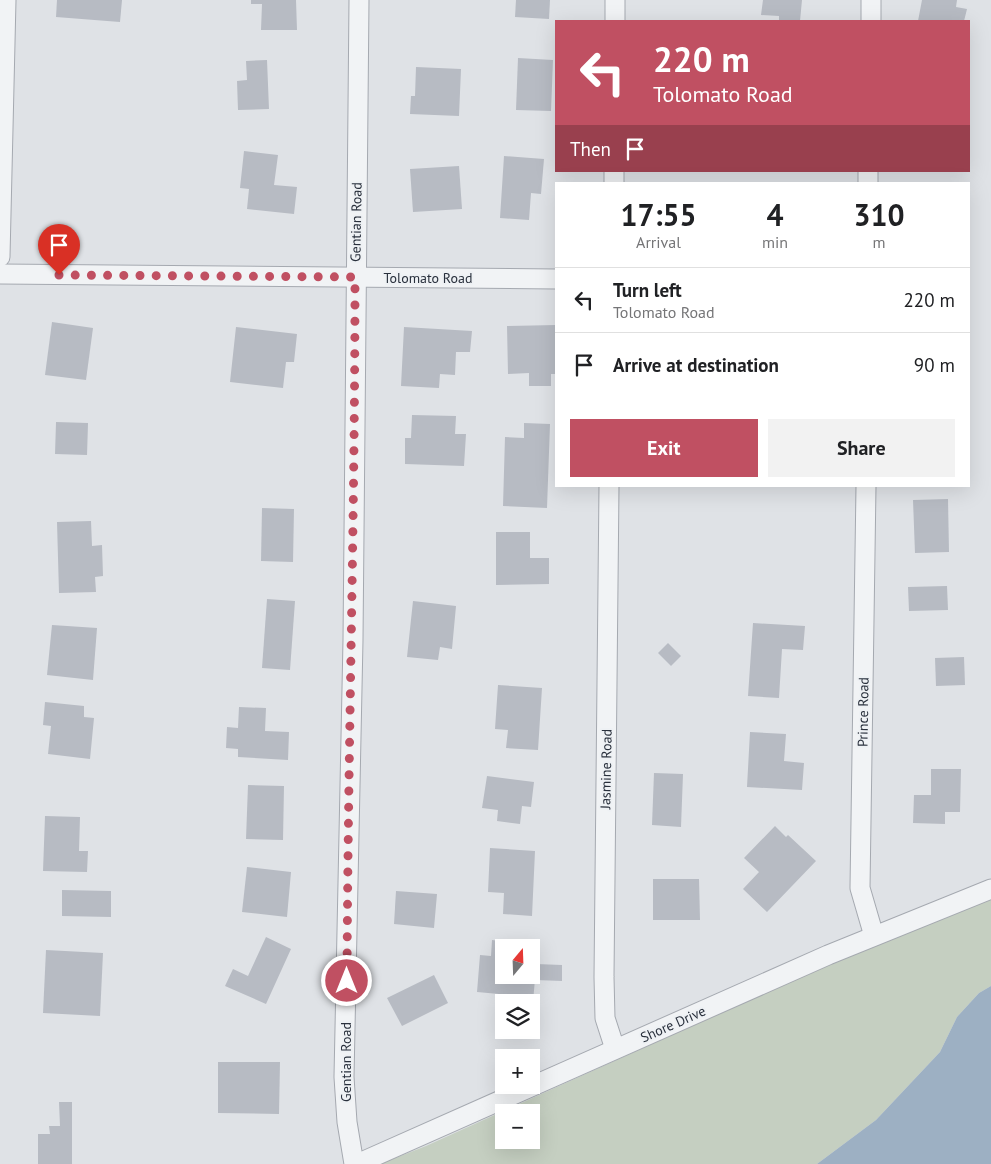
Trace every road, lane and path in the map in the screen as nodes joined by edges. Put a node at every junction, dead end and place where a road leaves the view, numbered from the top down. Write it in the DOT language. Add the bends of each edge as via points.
graph roads {
  1 [pos="6,0"];
  2 [pos="359,0"];
  3 [pos="615,0"];
  4 [pos="871,0"];
  5 [pos="615,20"];
  6 [pos="871,20"];
  7 [pos="0,257"];
  8 [pos="0,274"];
  9 [pos="355,277"];
  10 [pos="555,279"];
  11 [pos="609,487"];
  12 [pos="866,487"];
  13 [pos="991,889"];
  14 [pos="874,936"];
  15 [pos="615,1049"];
  16 [pos="356,1164"];
  1 -- 7 [label="street"];
  2 -- 9 [label="street, Gentian Road"];
  3 -- 5 [label="street"];
  4 -- 6 [label="street"];
  8 -- 9 [label="street, Tolomato Road"];
  9 -- 10 [label="street, Tolomato Road"];
  9 -- 16 [label="street, Gentian Road" via="344,1077 347,1122"];
  11 -- 15 [label="street, Jasmine Road" via="604,977 605,1018"];
  12 -- 14 [label="street, Prince Road" via="860,888"];
  13 -- 14 [label="street, Shore Drive"];
  14 -- 15 [label="street, Shore Drive"];
  15 -- 16 [label="street, Shore Drive"];
}
